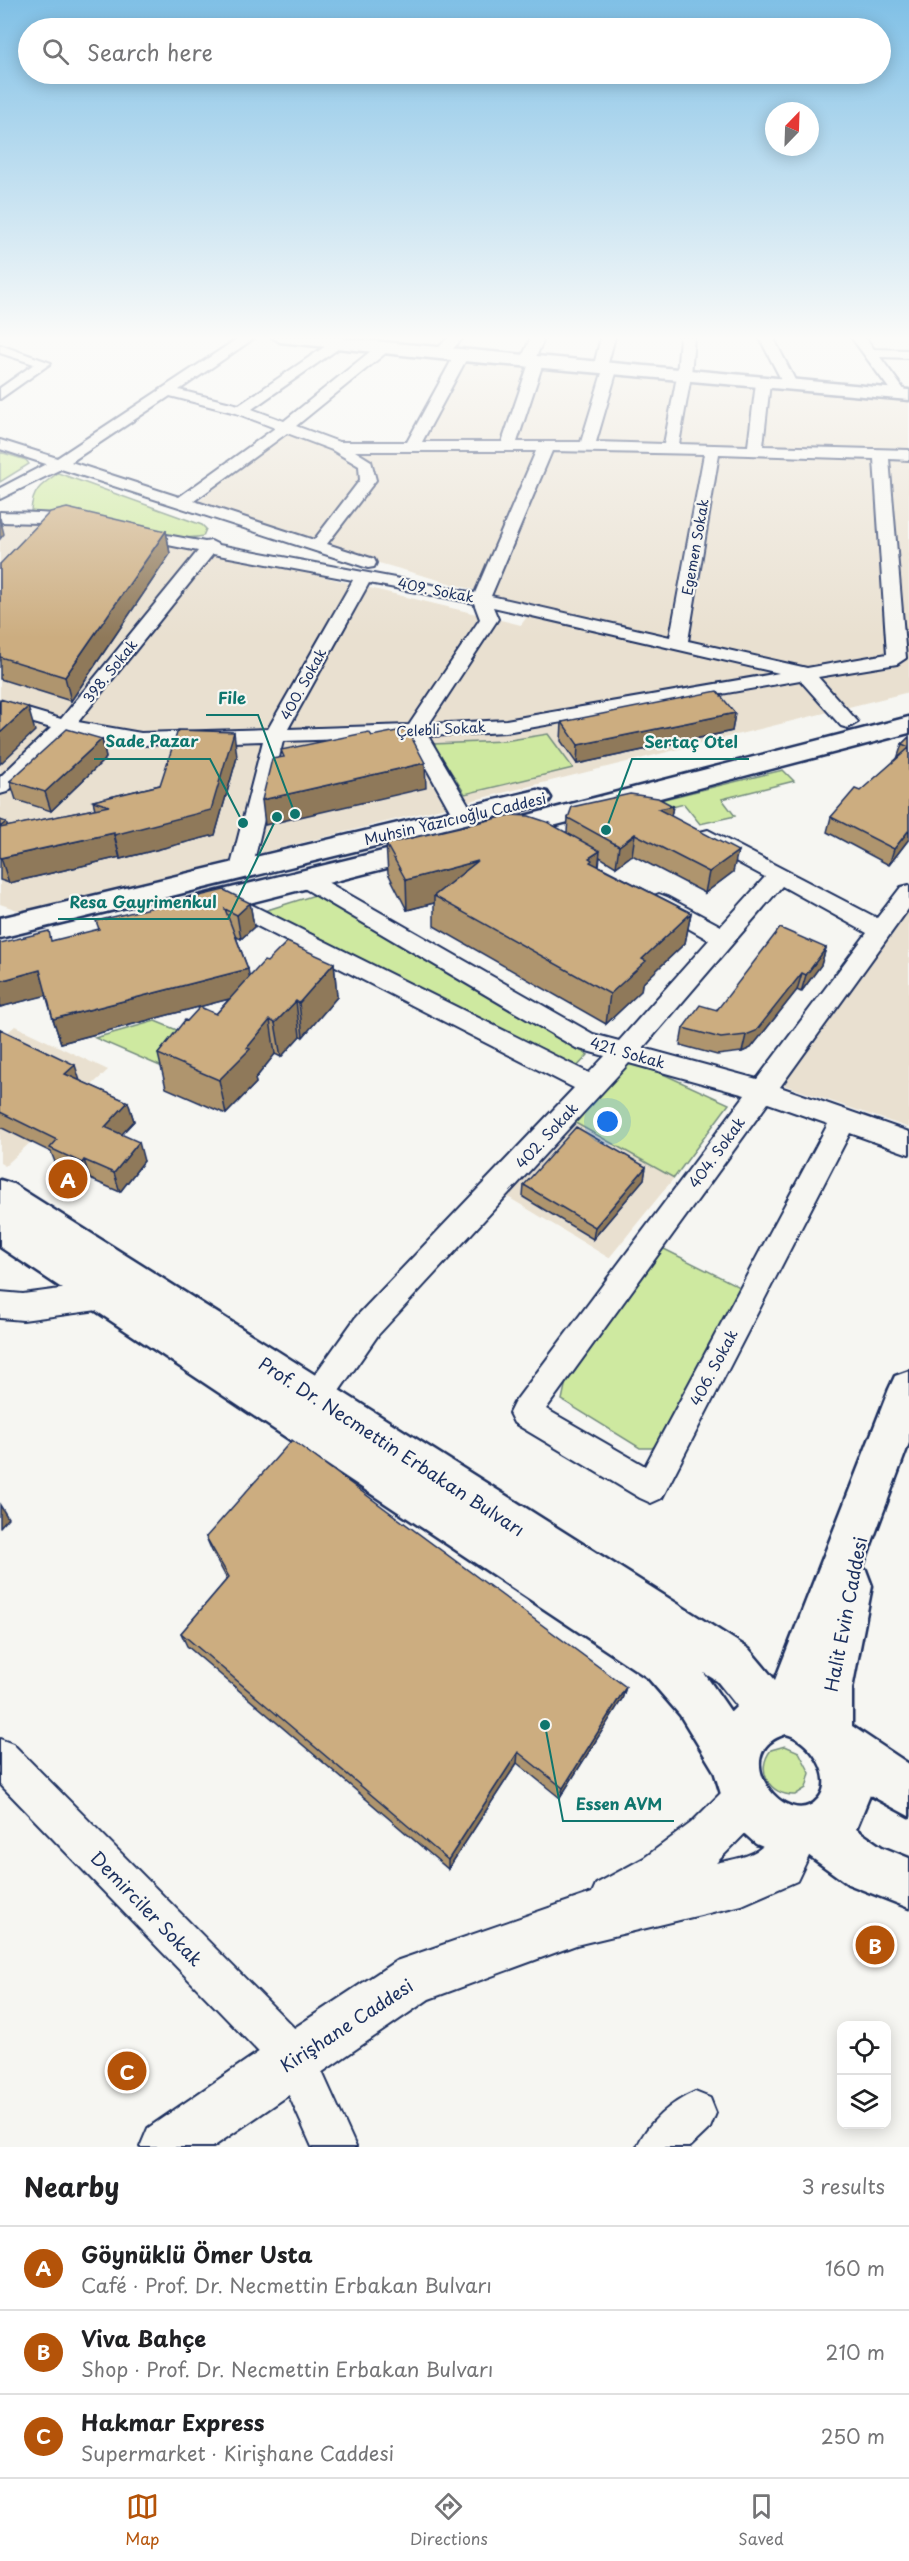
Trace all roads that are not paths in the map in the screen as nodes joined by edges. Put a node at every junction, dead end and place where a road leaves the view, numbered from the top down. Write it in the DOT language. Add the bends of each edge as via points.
graph roads {
  1 [pos="98,437"];
  2 [pos="272,437"];
  3 [pos="312,437"];
  4 [pos="417,437"];
  5 [pos="511,437"];
  6 [pos="589,437"];
  7 [pos="673,437"];
  8 [pos="757,437"];
  9 [pos="0,444"];
  10 [pos="413,445"];
  11 [pos="508,446"];
  12 [pos="546,446"];
  13 [pos="587,446"];
  14 [pos="337,447"];
  15 [pos="671,448"];
  16 [pos="712,450"];
  17 [pos="755,451"];
  18 [pos="881,454"];
  19 [pos="909,455"];
  20 [pos="58,464"];
  21 [pos="0,494"];
  22 [pos="181,503"];
  23 [pos="0,517"];
  24 [pos="97,528"];
  25 [pos="120,531"];
  26 [pos="211,546"];
  27 [pos="317,547"];
  28 [pos="364,576"];
  29 [pos="481,599"];
  30 [pos="678,645"];
  31 [pos="881,660"];
  32 [pos="804,673"];
  33 [pos="909,676"];
  34 [pos="0,707"];
  35 [pos="909,707"];
  36 [pos="848,722"];
  37 [pos="909,725"];
  38 [pos="65,726"];
  39 [pos="415,731"];
  40 [pos="274,736"];
  41 [pos="0,788"];
  42 [pos="464,816"];
  43 [pos="521,825"];
  44 [pos="686,825"];
  45 [pos="552,842"];
  46 [pos="241,869"];
  47 [pos="779,875"];
  48 [pos="305,879"];
  49 [pos="909,892"];
  50 [pos="643,893"];
  51 [pos="224,900"];
  52 [pos="2,924"];
  53 [pos="101,930"];
  54 [pos="882,932"];
  55 [pos="725,939"];
  56 [pos="625,1051"];
  57 [pos="592,1086"];
  58 [pos="761,1090"];
  59 [pos="844,1119"];
  60 [pos="909,1143"];
  61 [pos="0,1194"];
  62 [pos="0,1228"];
  63 [pos="105,1296"];
  64 [pos="0,1305"];
  65 [pos="909,1389"];
  66 [pos="317,1397"];
  67 [pos="525,1413"];
  68 [pos="869,1496"];
  69 [pos="779,1712"];
  70 [pos="833,1739"];
  71 [pos="0,1757"];
  72 [pos="741,1781"];
  73 [pos="909,1792"];
  74 [pos="806,1832"];
  75 [pos="909,1883"];
  76 [pos="576,1921"];
  77 [pos="294,2058"];
  78 [pos="695,2113"];
  79 [pos="167,2147"];
  80 [pos="334,2147"];
  81 [pos="659,2147"];
  1 -- 20 [label="street"];
  2 -- 22 [label="street"];
  3 -- 14 [label="street"];
  4 -- 10 [label="street"];
  5 -- 11 [label="street"];
  6 -- 13 [label="street"];
  7 -- 15 [label="street"];
  8 -- 17 [label="street"];
  9 -- 20 [label="street"];
  10 -- 11 [label="street"];
  10 -- 14 [label="street"];
  11 -- 12 [label="street"];
  12 -- 13 [label="street"];
  12 -- 29 [label="street"];
  13 -- 15 [label="street"];
  14 -- 27 [label="street" via="366,464 368,480"];
  15 -- 16 [label="street"];
  16 -- 17 [label="street"];
  16 -- 30 [label="street, Egemen Sokak"];
  17 -- 18 [label="street"];
  18 -- 19 [label="street"];
  18 -- 31 [label="street" via="897,658"];
  20 -- 21 [label="street"];
  20 -- 22 [label="street"];
  22 -- 27 [label="street"];
  23 -- 24 [label="street" via="40,518"];
  25 -- 26 [label="street, 409. Sokak"];
  26 -- 28 [label="street, 409. Sokak"];
  26 -- 38 [label="street, 398. Sokak"];
  27 -- 29 [label="street"];
  28 -- 29 [label="street, 409. Sokak"];
  28 -- 40 [label="street, 400. Sokak"];
  29 -- 30 [label="street, 409. Sokak"];
  29 -- 39 [label="street" via="489,619"];
  30 -- 32 [label="street, 409. Sokak"];
  31 -- 32 [label="street, Çelebli Sokak"];
  31 -- 33 [label="street"];
  32 -- 36 [label="street"];
  32 -- 39 [label="street, Çelebli Sokak" via="506,726"];
  34 -- 38 [label="street, Çelebli Sokak"];
  35 -- 36 [label="main road, Muhsin Yazıcıoğlu Caddesi"];
  36 -- 42 [label="main road, Muhsin Yazıcıoğlu Caddesi"];
  37 -- 43 [label="main road, Muhsin Yazıcıoğlu Caddesi" via="645,803"];
  38 -- 40 [label="street, Çelebli Sokak" via="141,739"];
  38 -- 41 [label="street, 398. Sokak"];
  39 -- 40 [label="street, Çelebli Sokak"];
  39 -- 42 [label="street"];
  40 -- 46 [label="street, 400. Sokak"];
  42 -- 46 [label="main road, Muhsin Yazıcıoğlu Caddesi"];
  43 -- 45 [label="street"];
  43 -- 48 [label="main road, Muhsin Yazıcıoğlu Caddesi"];
  44 -- 47 [label="street"];
  46 -- 52 [label="main road, Muhsin Yazıcıoğlu Caddesi"];
  47 -- 54 [label="street"];
  47 -- 55 [label="street, 402. Sokak"];
  48 -- 51 [label="main road, Muhsin Yazıcıoğlu Caddesi"];
  48 -- 56 [label="street, 421. Sokak" via="585,1041"];
  49 -- 54 [label="street, 404. Sokak"];
  50 -- 55 [label="street"];
  51 -- 53 [label="main road, Muhsin Yazıcıoğlu Caddesi"];
  51 -- 57 [label="street"];
  54 -- 58 [label="street, 404. Sokak"];
  55 -- 56 [label="street, 402. Sokak"];
  56 -- 57 [label="street, 402. Sokak"];
  56 -- 58 [label="street, 421. Sokak"];
  57 -- 66 [label="street, 402. Sokak" via="367,1326"];
  58 -- 59 [label="street, 421. Sokak"];
  58 -- 67 [label="street, 404. Sokak"];
  59 -- 60 [label="street, 421. Sokak"];
  59 -- 67 [label="street, 406. Sokak" via="651,1487"];
  61 -- 66 [label="main road, Prof. Dr. Necmettin Erbakan Bulvarı"];
  62 -- 63 [label="main road, Prof. Dr. Necmettin Erbakan Bulvarı"];
  63 -- 64 [label="street" via="23,1307"];
  63 -- 72 [label="main road, Prof. Dr. Necmettin Erbakan Bulvarı" via="664,1662 696,1699"];
  65 -- 68 [label="main road, Halit Evin Caddesi"];
  66 -- 69 [label="main road, Prof. Dr. Necmettin Erbakan Bulvarı" via="733,1665"];
  68 -- 69 [label="main road, Halit Evin Caddesi"];
  68 -- 70 [label="main road, Halit Evin Caddesi" via="829,1689"];
  69 -- 70 [label="main road" via="801,1714"];
  69 -- 72 [label="main road" via="757,1719 745,1729 738,1744"];
  70 -- 73 [label="main road"];
  70 -- 74 [label="main road" via="846,1767 848,1787 843,1806 832,1822"];
  71 -- 77 [label="street, Demirciler Sokak"];
  72 -- 74 [label="main road" via="768,1822"];
  72 -- 76 [label="street, Kirişhane Caddesi" via="708,1840 661,1875"];
  74 -- 75 [label="main road" via="866,1866"];
  74 -- 76 [label="street, Kirişhane Caddesi" via="780,1864 742,1881"];
  76 -- 77 [label="street, Kirişhane Caddesi" via="414,1979"];
  77 -- 79 [label="street, Kirişhane Caddesi"];
  77 -- 80 [label="street"];
  78 -- 81 [label="street"];
}
